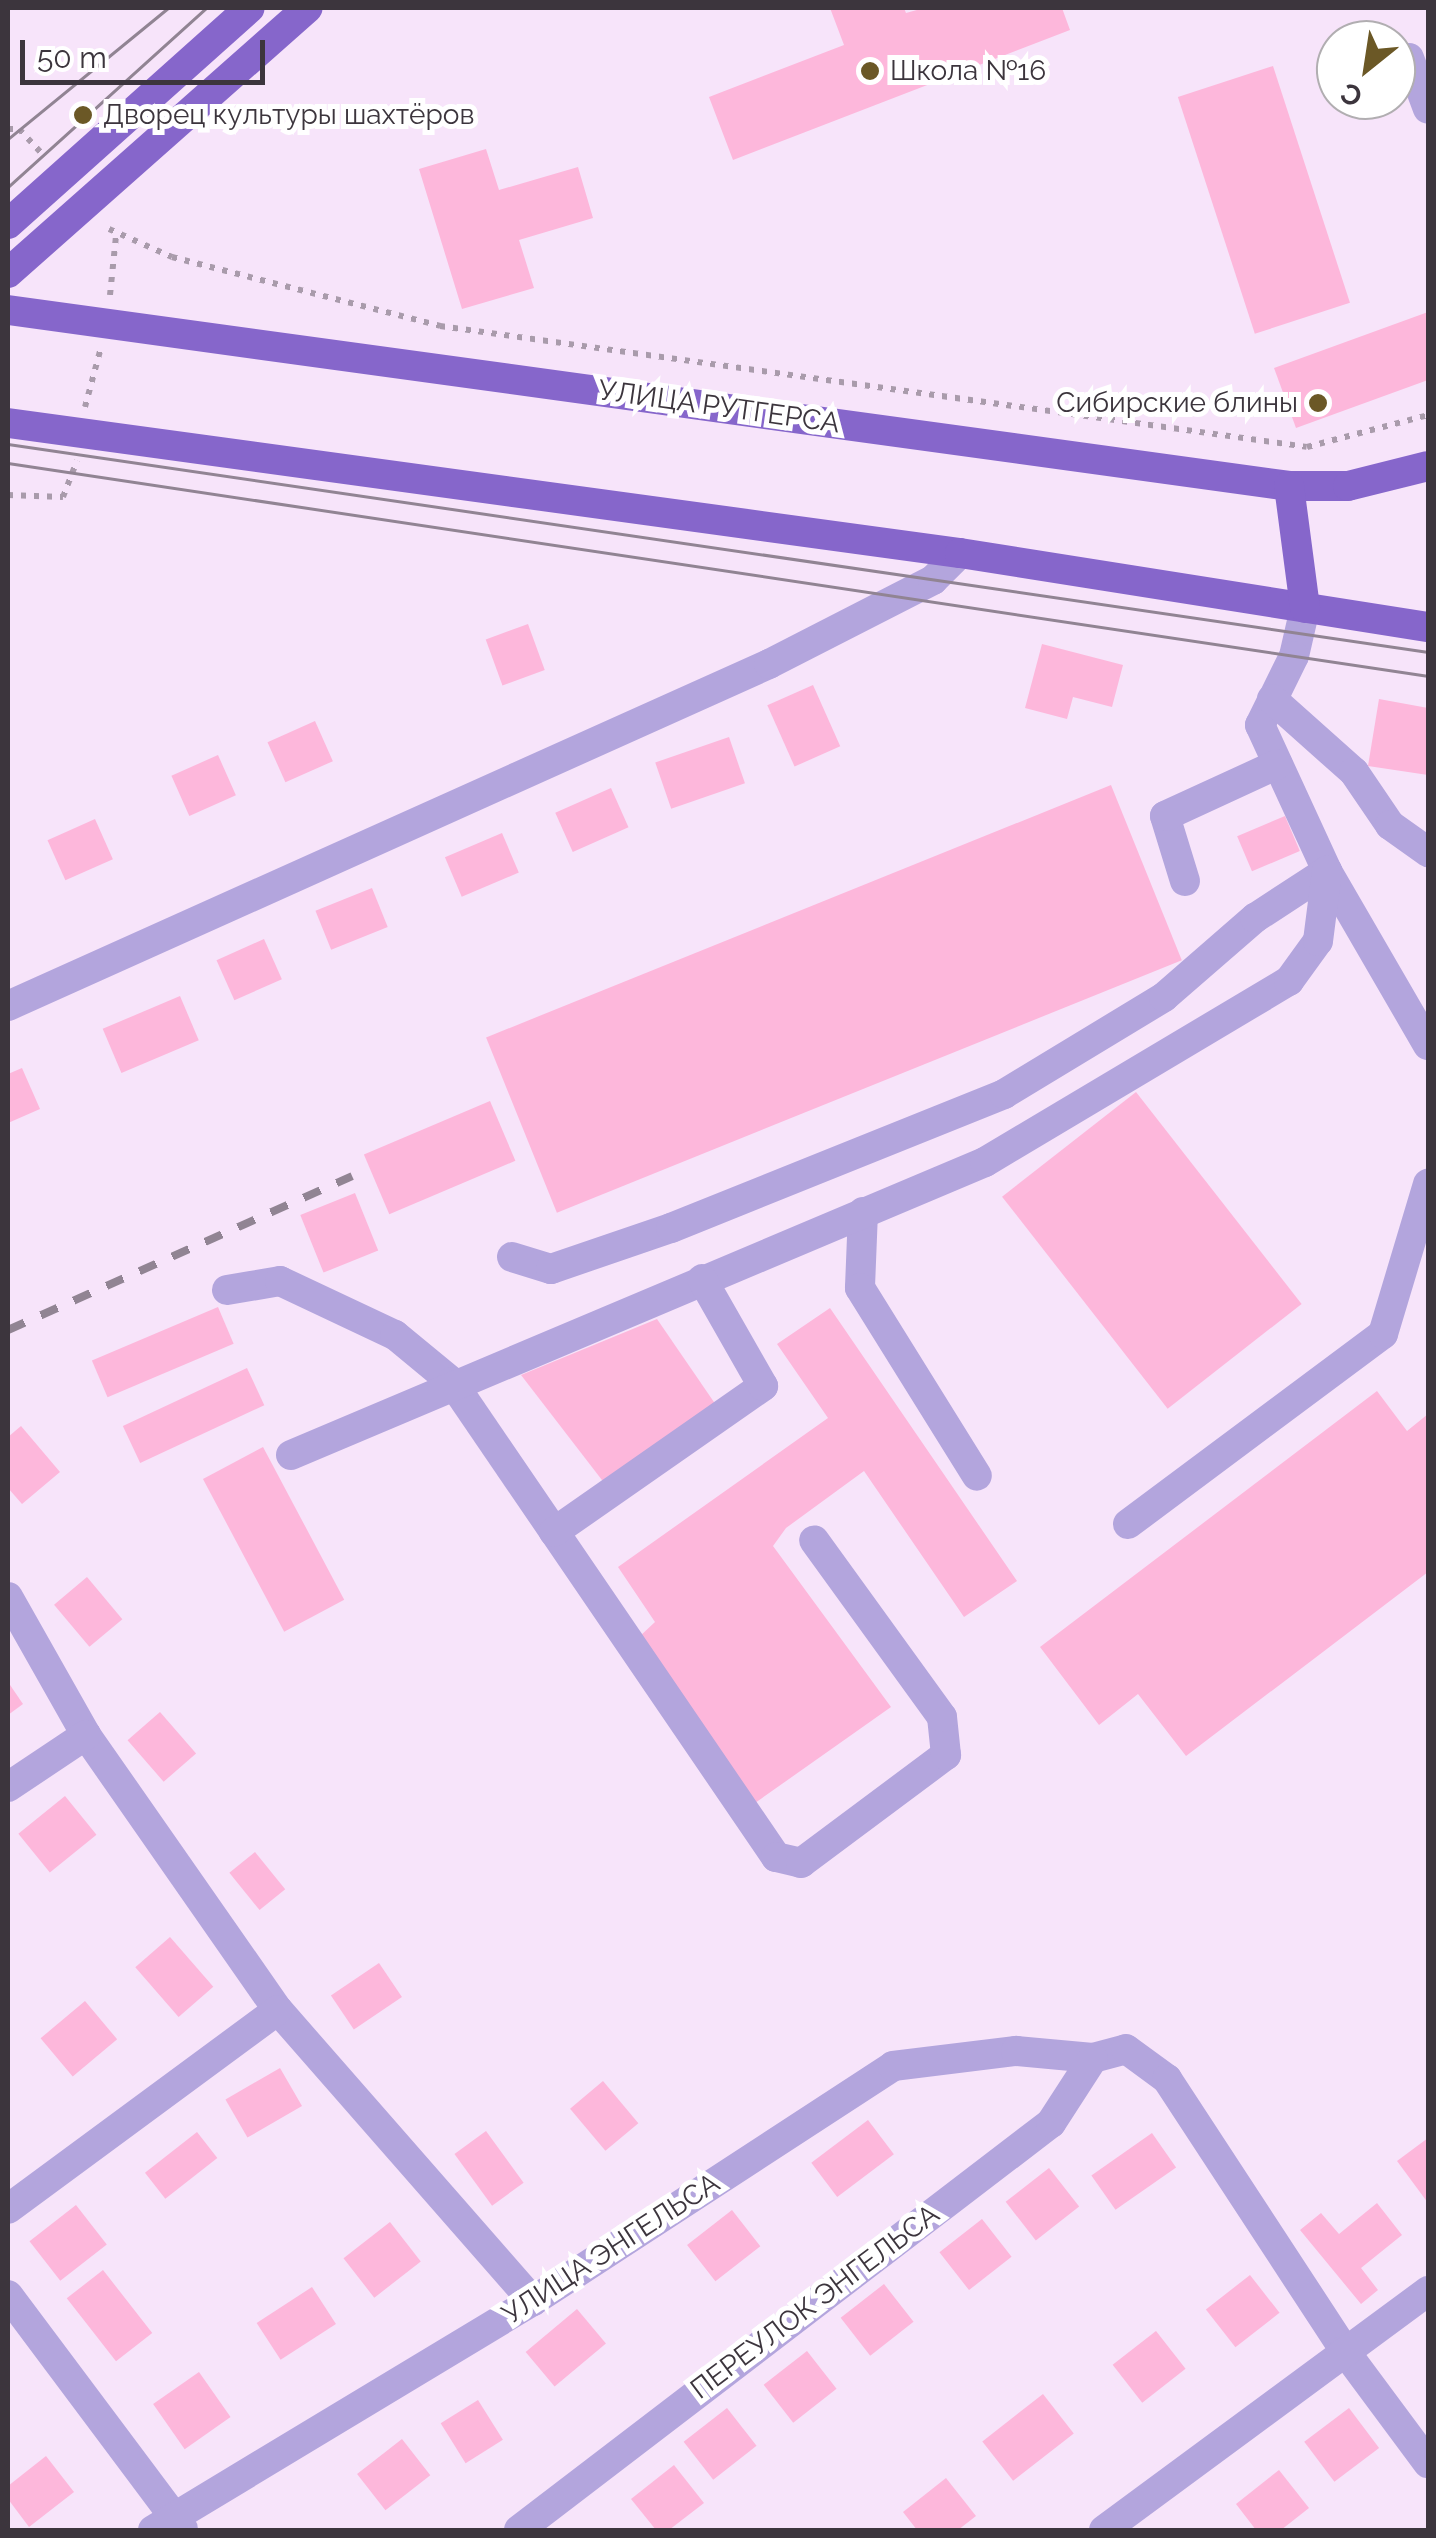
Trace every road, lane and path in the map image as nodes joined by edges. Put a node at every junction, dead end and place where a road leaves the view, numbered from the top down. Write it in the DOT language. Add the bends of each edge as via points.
graph roads {
  1 [pos="250,8"];
  2 [pos="308,8"];
  3 [pos="1416,78"];
  4 [pos="1428,109"];
  5 [pos="8,129"];
  6 [pos="50,163"];
  7 [pos="8,224"];
  8 [pos="109,229"];
  9 [pos="116,236"];
  10 [pos="8,273"];
  11 [pos="108,305"];
  12 [pos="8,310"];
  13 [pos="101,345"];
  14 [pos="83,412"];
  15 [pos="1428,414"];
  16 [pos="8,424"];
  17 [pos="79,444"];
  18 [pos="1428,466"];
  19 [pos="1289,486"];
  20 [pos="8,495"];
  21 [pos="960,554"];
  22 [pos="1305,608"];
  23 [pos="1428,626"];
  24 [pos="1272,699"];
  25 [pos="1278,764"];
  26 [pos="1428,852"];
  27 [pos="1327,870"];
  28 [pos="1185,881"];
  29 [pos="8,1006"];
  30 [pos="1428,1045"];
  31 [pos="1428,1184"];
  32 [pos="863,1212"];
  33 [pos="512,1257"];
  34 [pos="702,1279"];
  35 [pos="227,1290"];
  36 [pos="452,1382"];
  37 [pos="291,1455"];
  38 [pos="977,1476"];
  39 [pos="1128,1524"];
  40 [pos="554,1532"];
  41 [pos="814,1540"];
  42 [pos="8,1597"];
  43 [pos="86,1735"];
  44 [pos="8,1788"];
  45 [pos="278,2010"];
  46 [pos="1094,2058"];
  47 [pos="8,2209"];
  48 [pos="1428,2291"];
  49 [pos="8,2295"];
  50 [pos="533,2302"];
  51 [pos="1344,2350"];
  52 [pos="1428,2463"];
  53 [pos="170,2526"];
  54 [pos="519,2530"];
  55 [pos="1104,2530"];
  1 -- 7 [label="main road"];
  2 -- 10 [label="main road"];
  3 -- 4 [label="lane"];
  5 -- 6 [label="path" via="19,129"];
  8 -- 9 [label="path"];
  9 -- 11 [label="path"];
  9 -- 15 [label="path" via="172,258 440,326 1307,446"];
  12 -- 19 [label="main road, УЛИЦА РУТГЕРСА"];
  13 -- 14 [label="path"];
  16 -- 21 [label="main road"];
  17 -- 20 [label="path" via="63,497"];
  18 -- 19 [label="main road, УЛИЦА РУТГЕРСА" via="1348,486"];
  19 -- 22 [label="main road"];
  21 -- 22 [label="main road"];
  21 -- 29 [label="lane" via="933,580 769,664"];
  22 -- 23 [label="main road"];
  22 -- 24 [label="lane" via="1302,634"];
  24 -- 25 [label="lane" via="1260,724"];
  24 -- 26 [label="lane" via="1354,772 1390,825"];
  25 -- 27 [label="lane"];
  25 -- 28 [label="lane" via="1165,816"];
  27 -- 30 [label="lane"];
  27 -- 32 [label="lane" via="1318,940 1289,981 986,1162"];
  27 -- 33 [label="lane" via="1255,918 1164,997 1004,1094 551,1269"];
  31 -- 39 [label="lane" via="1383,1334"];
  32 -- 34 [label="lane"];
  32 -- 38 [label="lane" via="860,1288"];
  34 -- 36 [label="lane"];
  34 -- 40 [label="lane" via="763,1386"];
  35 -- 36 [label="lane" via="280,1280 395,1335"];
  36 -- 37 [label="lane"];
  36 -- 40 [label="lane"];
  40 -- 41 [label="lane" via="776,1857 801,1863 946,1755 942,1717"];
  42 -- 43 [label="lane"];
  43 -- 44 [label="lane"];
  43 -- 45 [label="lane"];
  45 -- 47 [label="lane"];
  45 -- 50 [label="lane"];
  46 -- 50 [label="lane, УЛИЦА ЭНГЕЛЬСА" via="1016,2051 893,2066"];
  46 -- 51 [label="lane, УЛИЦА ЭНГЕЛЬСА" via="1126,2050 1166,2079"];
  46 -- 54 [label="lane, ПЕРЕУЛОК ЭНГЕЛЬСА" via="1051,2123"];
  48 -- 51 [label="lane"];
  49 -- 53 [label="lane"];
  50 -- 53 [label="lane, УЛИЦА ЭНГЕЛЬСА"];
  51 -- 52 [label="lane, УЛИЦА ЭНГЕЛЬСА"];
  51 -- 55 [label="lane"];
}
